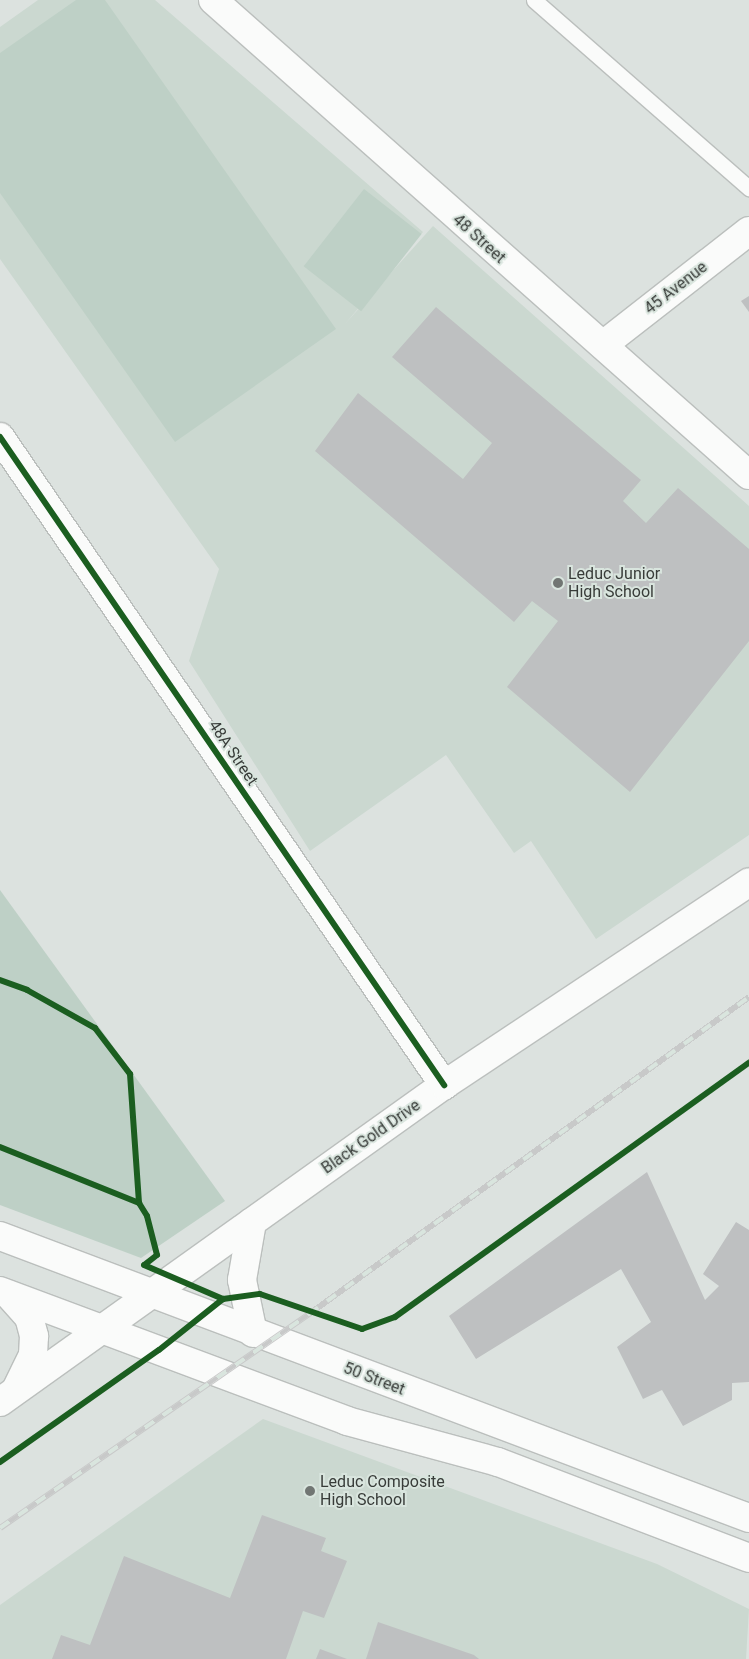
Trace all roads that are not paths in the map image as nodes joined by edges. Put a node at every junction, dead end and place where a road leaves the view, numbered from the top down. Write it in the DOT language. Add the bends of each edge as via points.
graph roads {
  1 [pos="213,0"];
  2 [pos="534,0"];
  3 [pos="749,188"];
  4 [pos="749,231"];
  5 [pos="603,345"];
  6 [pos="0,437"];
  7 [pos="749,475"];
  8 [pos="749,882"];
  9 [pos="444,1085"];
  10 [pos="252,1222"];
  11 [pos="0,1236"];
  12 [pos="4,1293"];
  13 [pos="150,1294"];
  14 [pos="101,1331"];
  15 [pos="253,1333"];
  16 [pos="7,1397"];
  17 [pos="749,1518"];
  18 [pos="749,1558"];
  1 -- 5 [label="main road, 48 Street"];
  2 -- 3 [label="lane"];
  4 -- 5 [label="main road, 45 Avenue"];
  5 -- 7 [label="main road, 48 Street"];
  6 -- 9 [label="main road, 48A Street"];
  8 -- 9 [label="main road, Black Gold Drive" via="540,1018"];
  9 -- 10 [label="main road, Black Gold Drive"];
  10 -- 13 [label="main road, Black Gold Drive"];
  10 -- 15 [label="main road" via="242,1280"];
  11 -- 13 [label="main road, 50 Street"];
  12 -- 14 [label="main road"];
  12 -- 16 [label="main road" via="29,1317 34,1336 34,1355"];
  13 -- 14 [label="main road, Black Gold Drive"];
  13 -- 15 [label="main road, 50 Street"];
  14 -- 16 [label="main road, Black Gold Drive"];
  14 -- 18 [label="main road" via="346,1421 498,1462"];
  15 -- 17 [label="main road, 50 Street"];
}
